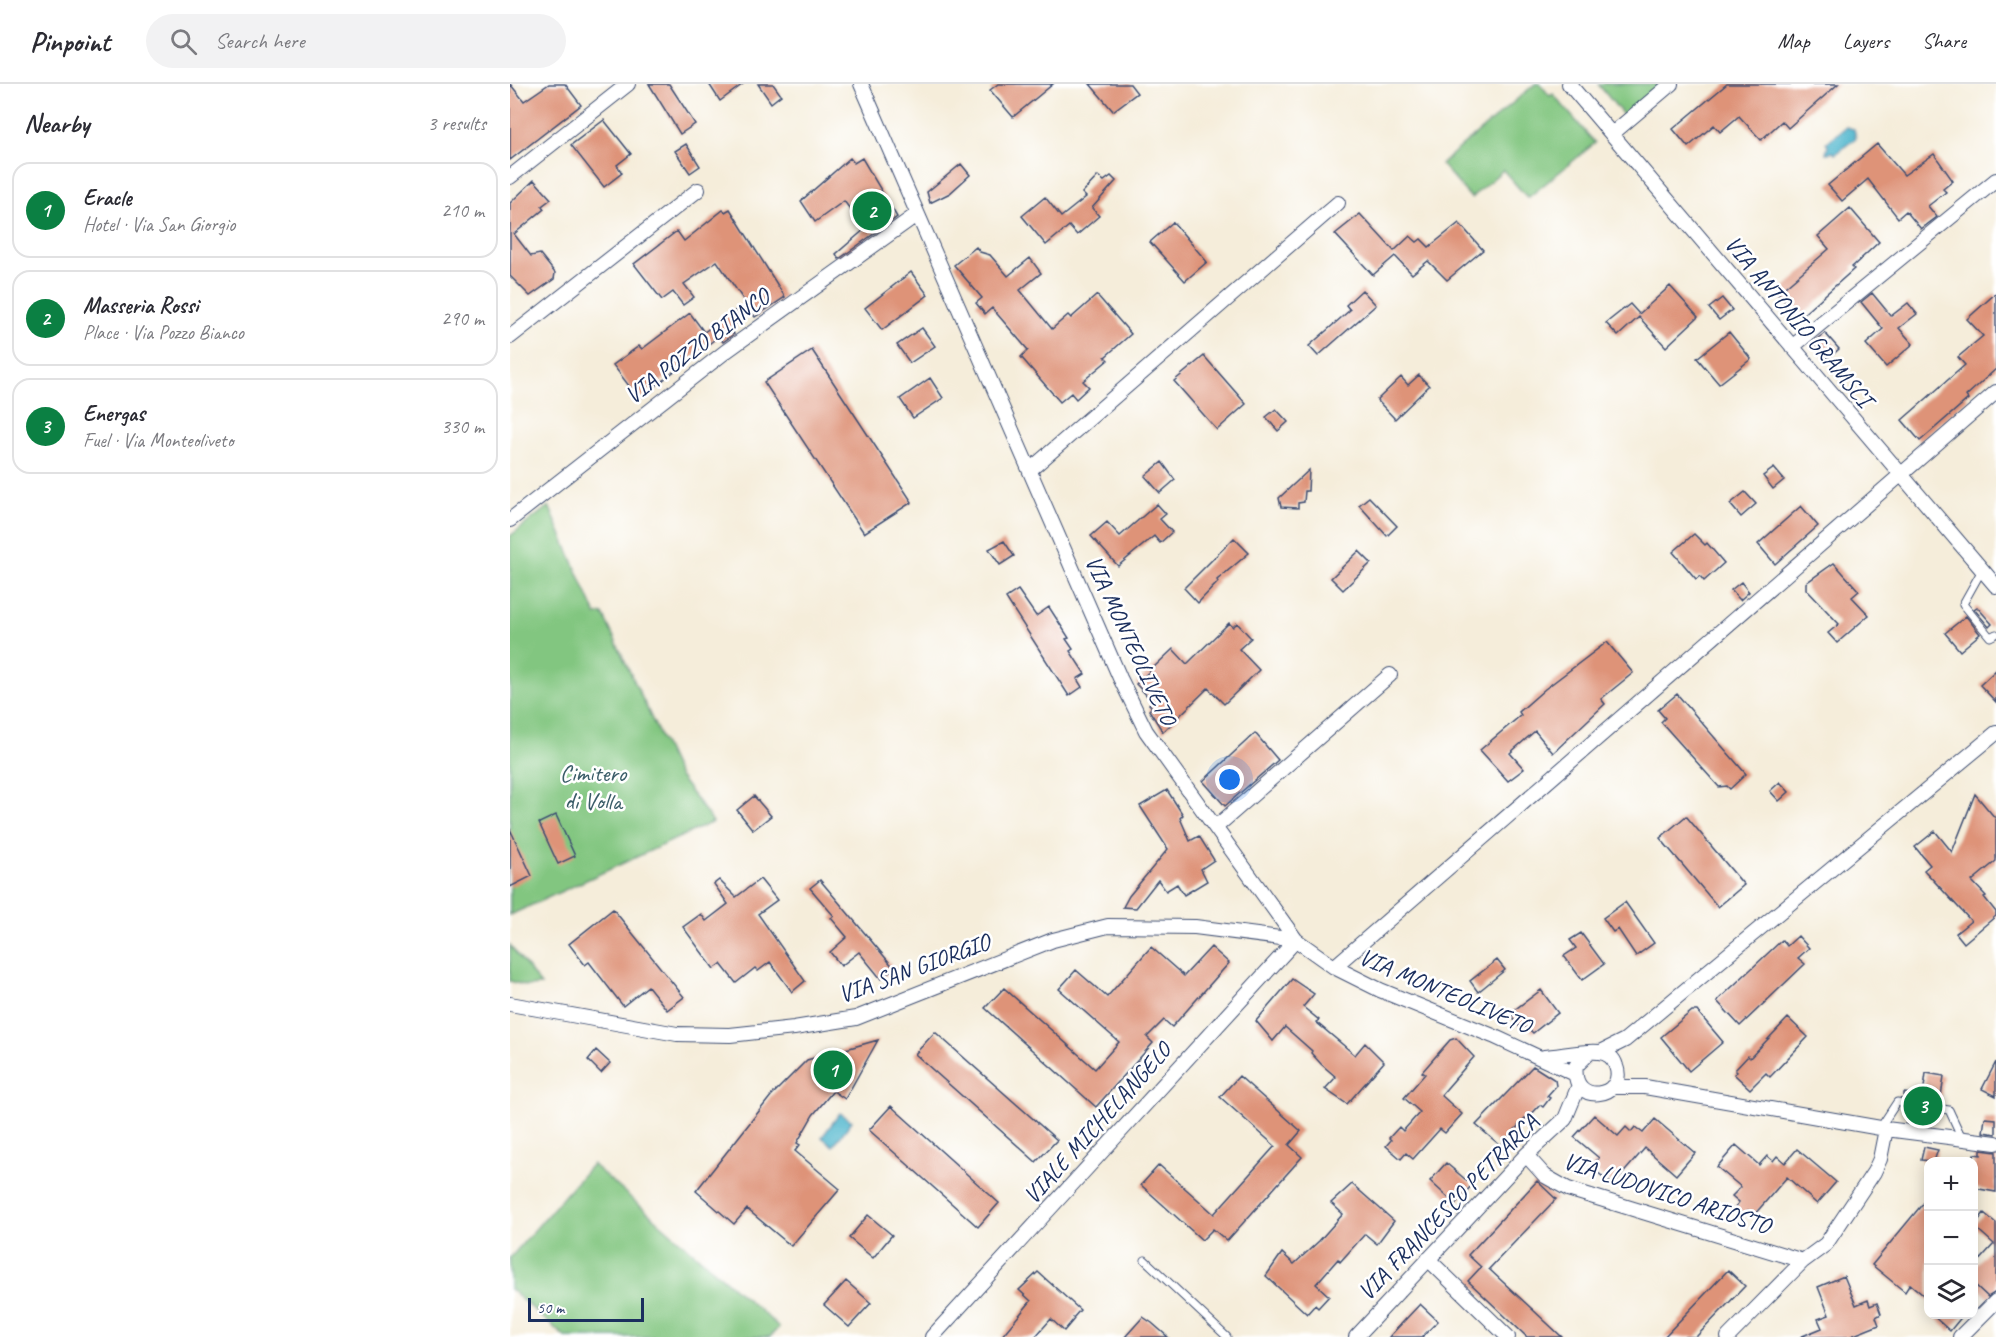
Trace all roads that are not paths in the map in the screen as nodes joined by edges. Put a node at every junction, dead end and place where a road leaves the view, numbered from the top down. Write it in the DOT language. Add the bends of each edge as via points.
graph roads {
  1 [pos="628,84"];
  2 [pos="861,84"];
  3 [pos="1569,84"];
  4 [pos="1671,84"];
  5 [pos="1612,134"];
  6 [pos="510,177"];
  7 [pos="1996,180"];
  8 [pos="698,190"];
  9 [pos="1338,202"];
  10 [pos="916,215"];
  11 [pos="510,337"];
  12 [pos="1792,347"];
  13 [pos="1996,392"];
  14 [pos="1030,470"];
  15 [pos="1901,476"];
  16 [pos="510,520"];
  17 [pos="1982,570"];
  18 [pos="1996,586"];
  19 [pos="1996,634"];
  20 [pos="1390,675"];
  21 [pos="1996,733"];
  22 [pos="1216,828"];
  23 [pos="1296,940"];
  24 [pos="1334,967"];
  25 [pos="510,1004"];
  26 [pos="1625,1040"];
  27 [pos="1595,1053"];
  28 [pos="1541,1057"];
  29 [pos="1615,1075"];
  30 [pos="1577,1079"];
  31 [pos="1591,1093"];
  32 [pos="1572,1108"];
  33 [pos="1883,1128"];
  34 [pos="1962,1138"];
  35 [pos="1996,1143"];
  36 [pos="1526,1155"];
  37 [pos="1428,1259"];
  38 [pos="1145,1260"];
  39 [pos="1803,1261"];
  40 [pos="1994,1307"];
  41 [pos="932,1337"];
  42 [pos="1227,1337"];
  43 [pos="1356,1337"];
  44 [pos="1508,1337"];
  45 [pos="1728,1337"];
  46 [pos="1960,1337"];
  1 -- 6 [label="street"];
  2 -- 10 [label="street, VIA MONTEOLIVETO"];
  3 -- 5 [label="street, VIA ANTONIO GRAMSCI"];
  4 -- 5 [label="street"];
  5 -- 12 [label="street, VIA ANTONIO GRAMSCI"];
  7 -- 12 [label="street"];
  8 -- 11 [label="street"];
  9 -- 14 [label="street"];
  10 -- 14 [label="street, VIA MONTEOLIVETO"];
  10 -- 16 [label="street, VIA POZZO BIANCO" via="725,352"];
  12 -- 15 [label="street, VIA ANTONIO GRAMSCI"];
  13 -- 15 [label="street"];
  14 -- 22 [label="street, VIA MONTEOLIVETO" via="1146,731"];
  15 -- 17 [label="street, VIA ANTONIO GRAMSCI"];
  15 -- 24 [label="street"];
  17 -- 18 [label="street, VIA ANTONIO GRAMSCI"];
  17 -- 19 [label="lane" via="1963,604 1990,637"];
  20 -- 22 [label="street"];
  21 -- 26 [label="street"];
  22 -- 23 [label="street, VIA MONTEOLIVETO"];
  23 -- 24 [label="street, VIA MONTEOLIVETO"];
  23 -- 25 [label="street, VIA SAN GIORGIO" via="1195,927 1108,927 1053,940 856,1018 730,1035 677,1034"];
  23 -- 41 [label="street, VIALE MICHELANGELO"];
  24 -- 28 [label="street, VIA MONTEOLIVETO"];
  26 -- 27 [label="street"];
  26 -- 29 [label="street"];
  27 -- 28 [label="street, VIA MONTEOLIVETO"];
  27 -- 29 [label="street"];
  27 -- 30 [label="street" via="1580,1060"];
  28 -- 30 [label="street, VIA MONTEOLIVETO"];
  29 -- 31 [label="street" via="1603,1093"];
  29 -- 33 [label="street" via="1645,1087"];
  30 -- 31 [label="street"];
  30 -- 32 [label="street, VIA FRANCESCO PETRARCA"];
  31 -- 32 [label="street, VIA FRANCESCO PETRARCA"];
  32 -- 36 [label="street, VIA FRANCESCO PETRARCA"];
  33 -- 34 [label="street"];
  33 -- 34 [label="lane" via="1897,1102 1949,1110"];
  33 -- 39 [label="street" via="1875,1172 1826,1244"];
  34 -- 35 [label="street"];
  36 -- 37 [label="street, VIA FRANCESCO PETRARCA"];
  36 -- 39 [label="street, VIA LUDOVICO ARIOSTO" via="1545,1176 1568,1189"];
  37 -- 43 [label="street, VIA FRANCESCO PETRARCA"];
  37 -- 44 [label="street"];
  38 -- 42 [label="lane"];
  39 -- 45 [label="street"];
  40 -- 46 [label="street"];
}
